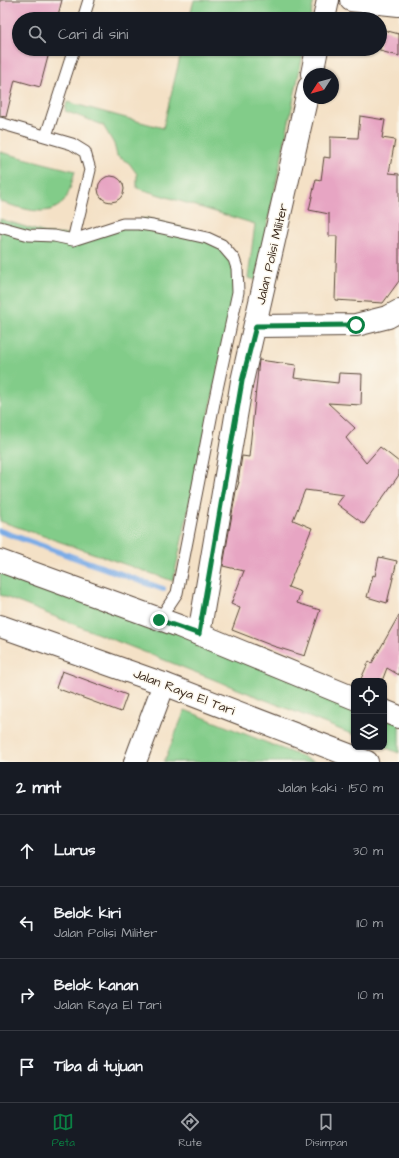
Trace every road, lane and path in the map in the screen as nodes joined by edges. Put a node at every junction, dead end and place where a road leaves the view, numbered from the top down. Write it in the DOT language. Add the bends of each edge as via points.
graph roads {
  1 [pos="89,0"];
  2 [pos="328,0"];
  3 [pos="351,0"];
  4 [pos="399,5"];
  5 [pos="85,12"];
  6 [pos="325,12"];
  7 [pos="72,56"];
  8 [pos="316,56"];
  9 [pos="313,68"];
  10 [pos="305,104"];
  11 [pos="0,123"];
  12 [pos="46,136"];
  13 [pos="0,227"];
  14 [pos="73,240"];
  15 [pos="395,320"];
  16 [pos="256,326"];
  17 [pos="0,561"];
  18 [pos="159,620"];
  19 [pos="0,626"];
  20 [pos="199,634"];
  21 [pos="164,684"];
  22 [pos="351,697"];
  23 [pos="387,712"];
  24 [pos="399,717"];
  25 [pos="135,762"];
  26 [pos="367,762"];
  1 -- 5 [label="lane"];
  2 -- 6 [label="main road"];
  3 -- 4 [label="main road"];
  7 -- 12 [label="lane"];
  8 -- 9 [label="main road"];
  10 -- 16 [label="main road, Jalan Polisi Militer"];
  11 -- 12 [label="lane"];
  12 -- 14 [label="lane" via="72,144 85,152 88,159 90,170"];
  13 -- 14 [label="lane" via="29,235"];
  14 -- 18 [label="lane" via="122,224 153,226 207,238 222,245 234,259 237,268 238,292 177,593"];
  15 -- 16 [label="main road" via="356,325"];
  16 -- 20 [label="main road, Jalan Polisi Militer" via="242,381"];
  17 -- 18 [label="main road"];
  18 -- 20 [label="main road"];
  19 -- 21 [label="main road, Jalan Raya El Tari"];
  20 -- 22 [label="main road"];
  21 -- 25 [label="main road"];
  21 -- 26 [label="main road, Jalan Raya El Tari"];
  23 -- 24 [label="main road"];
}
